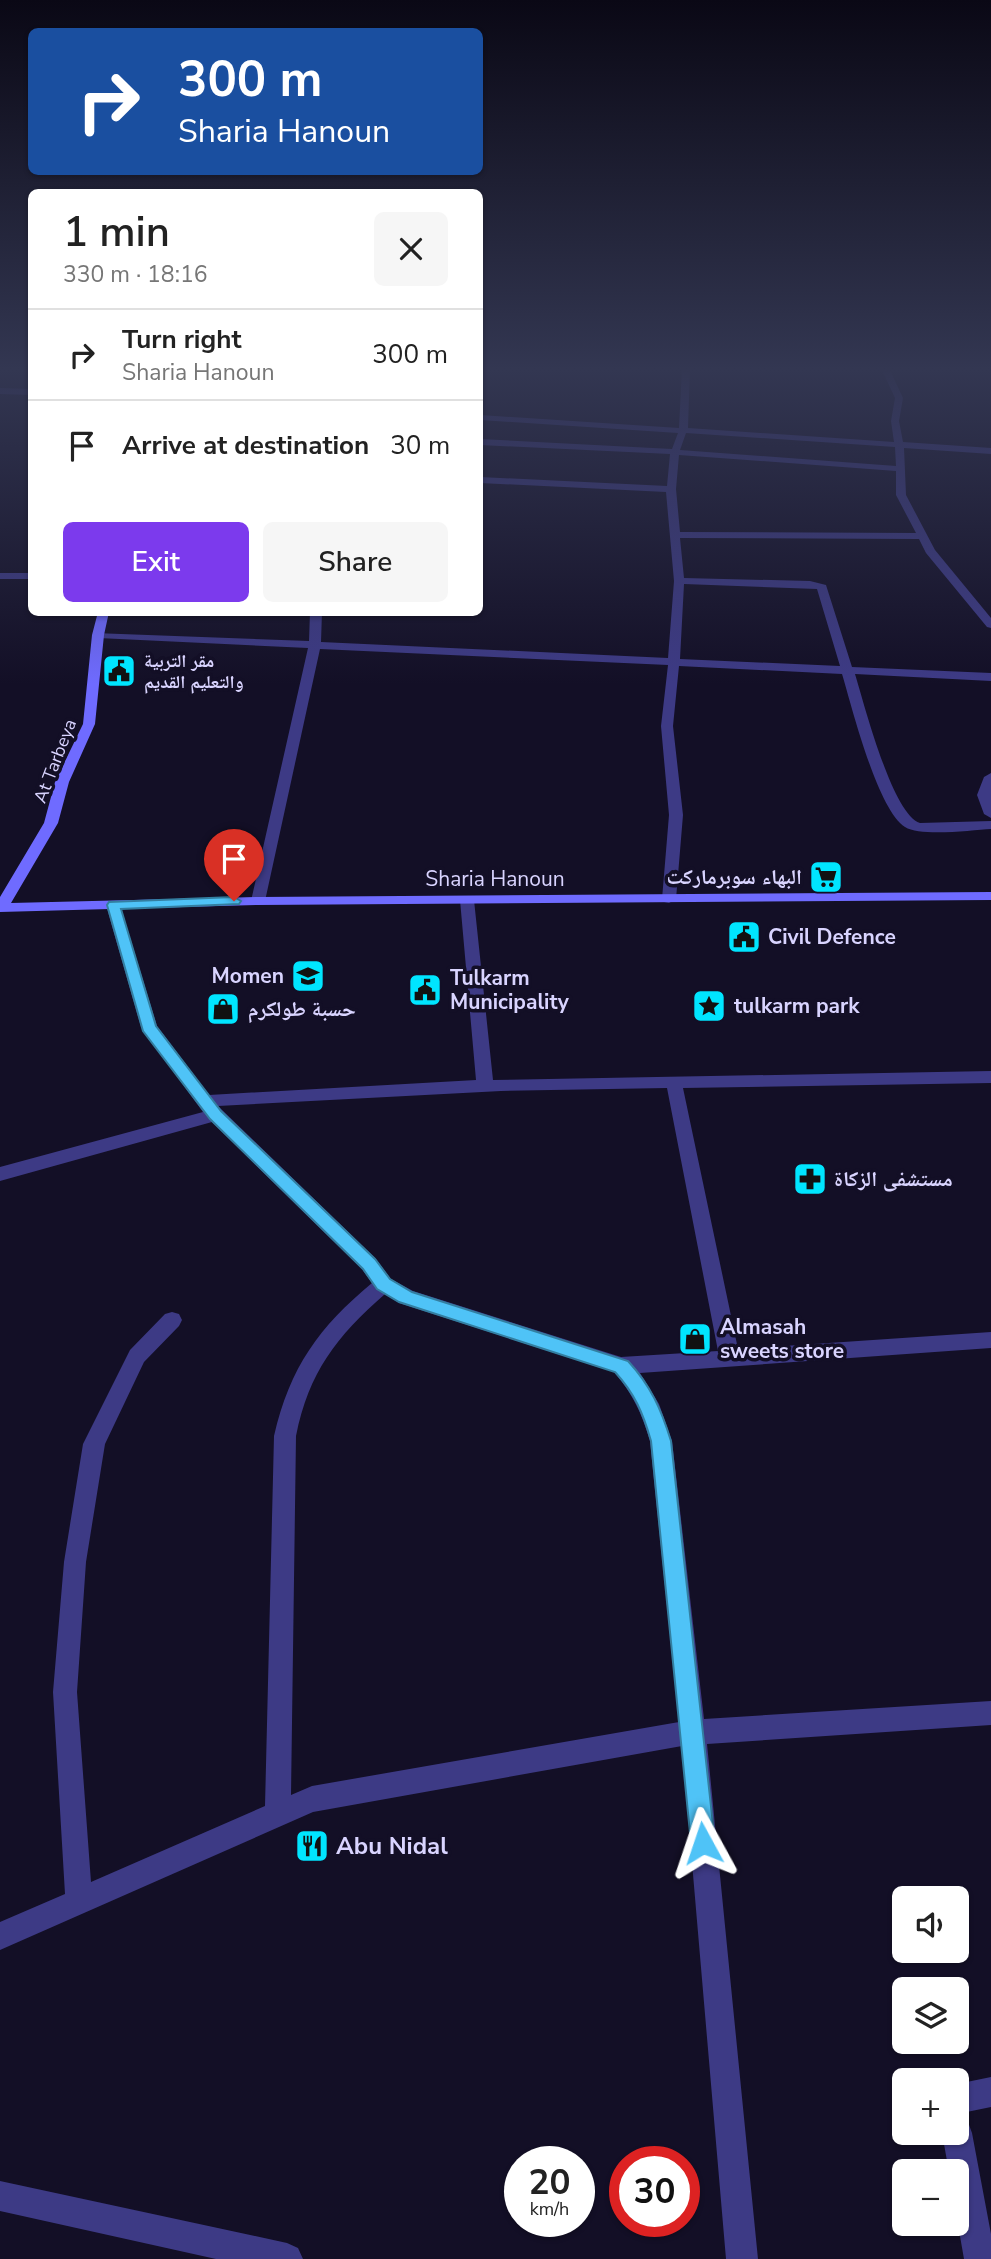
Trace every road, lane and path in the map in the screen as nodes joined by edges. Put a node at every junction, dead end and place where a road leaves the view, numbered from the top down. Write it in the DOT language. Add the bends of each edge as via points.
graph roads {
  1 [pos="672,473"];
  2 [pos="901,473"];
  3 [pos="483,480"];
  4 [pos="671,489"];
  5 [pos="674,535"];
  6 [pos="921,536"];
  7 [pos="0,576"];
  8 [pos="28,576"];
  9 [pos="678,581"];
  10 [pos="103,616"];
  11 [pos="316,616"];
  12 [pos="991,625"];
  13 [pos="98,635"];
  14 [pos="315,645"];
  15 [pos="674,662"];
  16 [pos="846,670"];
  17 [pos="991,677"];
  18 [pos="991,777"];
  19 [pos="991,814"];
  20 [pos="991,825"];
  21 [pos="991,896"];
  22 [pos="669,899"];
  23 [pos="467,900"];
  24 [pos="258,901"];
  25 [pos="113,905"];
  26 [pos="1,908"];
  27 [pos="991,1077"];
  28 [pos="674,1083"];
  29 [pos="485,1086"];
  30 [pos="210,1108"];
  31 [pos="0,1174"];
  32 [pos="384,1284"];
  33 [pos="172,1320"];
  34 [pos="991,1339"];
  35 [pos="730,1358"];
  36 [pos="621,1366"];
  37 [pos="991,1713"];
  38 [pos="693,1732"];
  39 [pos="278,1814"];
  40 [pos="79,1902"];
  41 [pos="0,1936"];
  42 [pos="991,2092"];
  43 [pos="969,2097"];
  44 [pos="959,2145"];
  45 [pos="0,2196"];
  46 [pos="287,2259"];
  47 [pos="742,2259"];
  48 [pos="980,2259"];
  1 -- 4 [label="street"];
  2 -- 6 [label="street" via="901,495"];
  3 -- 4 [label="street"];
  4 -- 5 [label="street"];
  5 -- 6 [label="street"];
  5 -- 9 [label="street"];
  6 -- 12 [label="street"];
  7 -- 8 [label="street"];
  9 -- 15 [label="street"];
  9 -- 16 [label="street" via="819,585"];
  10 -- 13 [label="street, At Tarbeya"];
  11 -- 14 [label="street"];
  13 -- 14 [label="street"];
  13 -- 26 [label="street, At Tarbeya" via="89,724 62,782 51,823"];
  14 -- 15 [label="street"];
  14 -- 24 [label="street"];
  15 -- 16 [label="street"];
  15 -- 22 [label="street" via="667,726 676,815"];
  16 -- 17 [label="street"];
  16 -- 20 [label="street" via="873,754 904,819 926,827"];
  18 -- 19 [label="street" via="984,795"];
  21 -- 22 [label="street, Sharia Hanoun"];
  22 -- 23 [label="street, Sharia Hanoun"];
  23 -- 24 [label="street, Sharia Hanoun"];
  23 -- 29 [label="street"];
  24 -- 25 [label="street, Sharia Hanoun"];
  25 -- 26 [label="street, Sharia Hanoun"];
  25 -- 30 [label="street" via="149,1027"];
  27 -- 28 [label="street"];
  28 -- 29 [label="street"];
  28 -- 35 [label="street"];
  29 -- 30 [label="street"];
  30 -- 31 [label="street"];
  30 -- 32 [label="street"];
  32 -- 36 [label="street" via="406,1297"];
  32 -- 39 [label="street" via="326,1337 310,1359 290,1409 285,1436"];
  33 -- 40 [label="street" via="137,1356 94,1444 75,1562 65,1692"];
  34 -- 35 [label="street"];
  35 -- 36 [label="street"];
  36 -- 38 [label="street" via="649,1404 659,1433"];
  37 -- 38 [label="street"];
  38 -- 39 [label="street" via="312,1798"];
  38 -- 47 [label="street"];
  39 -- 40 [label="street"];
  40 -- 41 [label="street"];
  42 -- 43 [label="street"];
  44 -- 48 [label="street"];
  45 -- 46 [label="street"];
}
